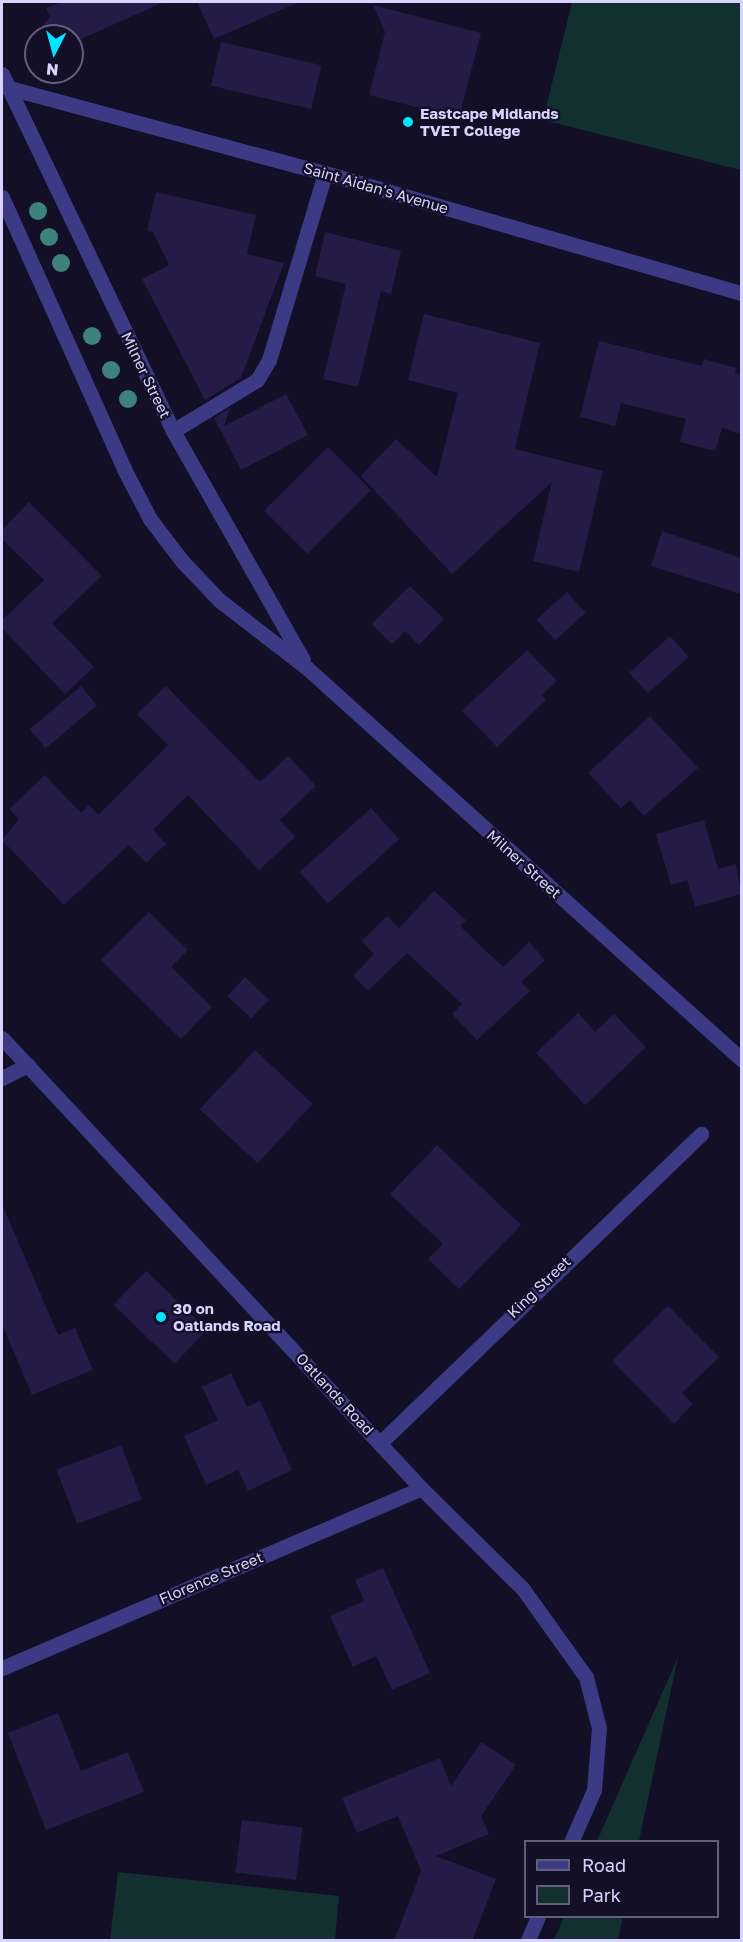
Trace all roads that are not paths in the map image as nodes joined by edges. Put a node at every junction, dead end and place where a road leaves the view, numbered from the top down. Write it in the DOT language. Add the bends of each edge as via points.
graph roads {
  1 [pos="4,83"];
  2 [pos="325,173"];
  3 [pos="2,197"];
  4 [pos="741,293"];
  5 [pos="173,431"];
  6 [pos="307,668"];
  7 [pos="2,1038"];
  8 [pos="741,1060"];
  9 [pos="28,1065"];
  10 [pos="2,1078"];
  11 [pos="700,1134"];
  12 [pos="380,1443"];
  13 [pos="421,1488"];
  14 [pos="2,1668"];
  15 [pos="572,1840"];
  16 [pos="538,1918"];
  17 [pos="528,1941"];
  1 -- 2 [label="street, Saint Aidan's Avenue"];
  1 -- 5 [label="street, Milner Street"];
  2 -- 4 [label="street, Saint Aidan's Avenue"];
  2 -- 5 [label="street" via="269,360 257,380"];
  3 -- 6 [label="street, Milner Street" via="150,519 219,600"];
  5 -- 6 [label="street, Milner Street"];
  6 -- 8 [label="street, Milner Street"];
  7 -- 9 [label="street, Oatlands Road"];
  9 -- 10 [label="street"];
  9 -- 12 [label="street, Oatlands Road"];
  11 -- 12 [label="street, King Street"];
  12 -- 13 [label="street, Oatlands Road"];
  13 -- 14 [label="street, Florence Street"];
  13 -- 15 [label="street, Oatlands Road" via="523,1589 586,1677 599,1728 594,1790"];
  16 -- 17 [label="street"];
}
